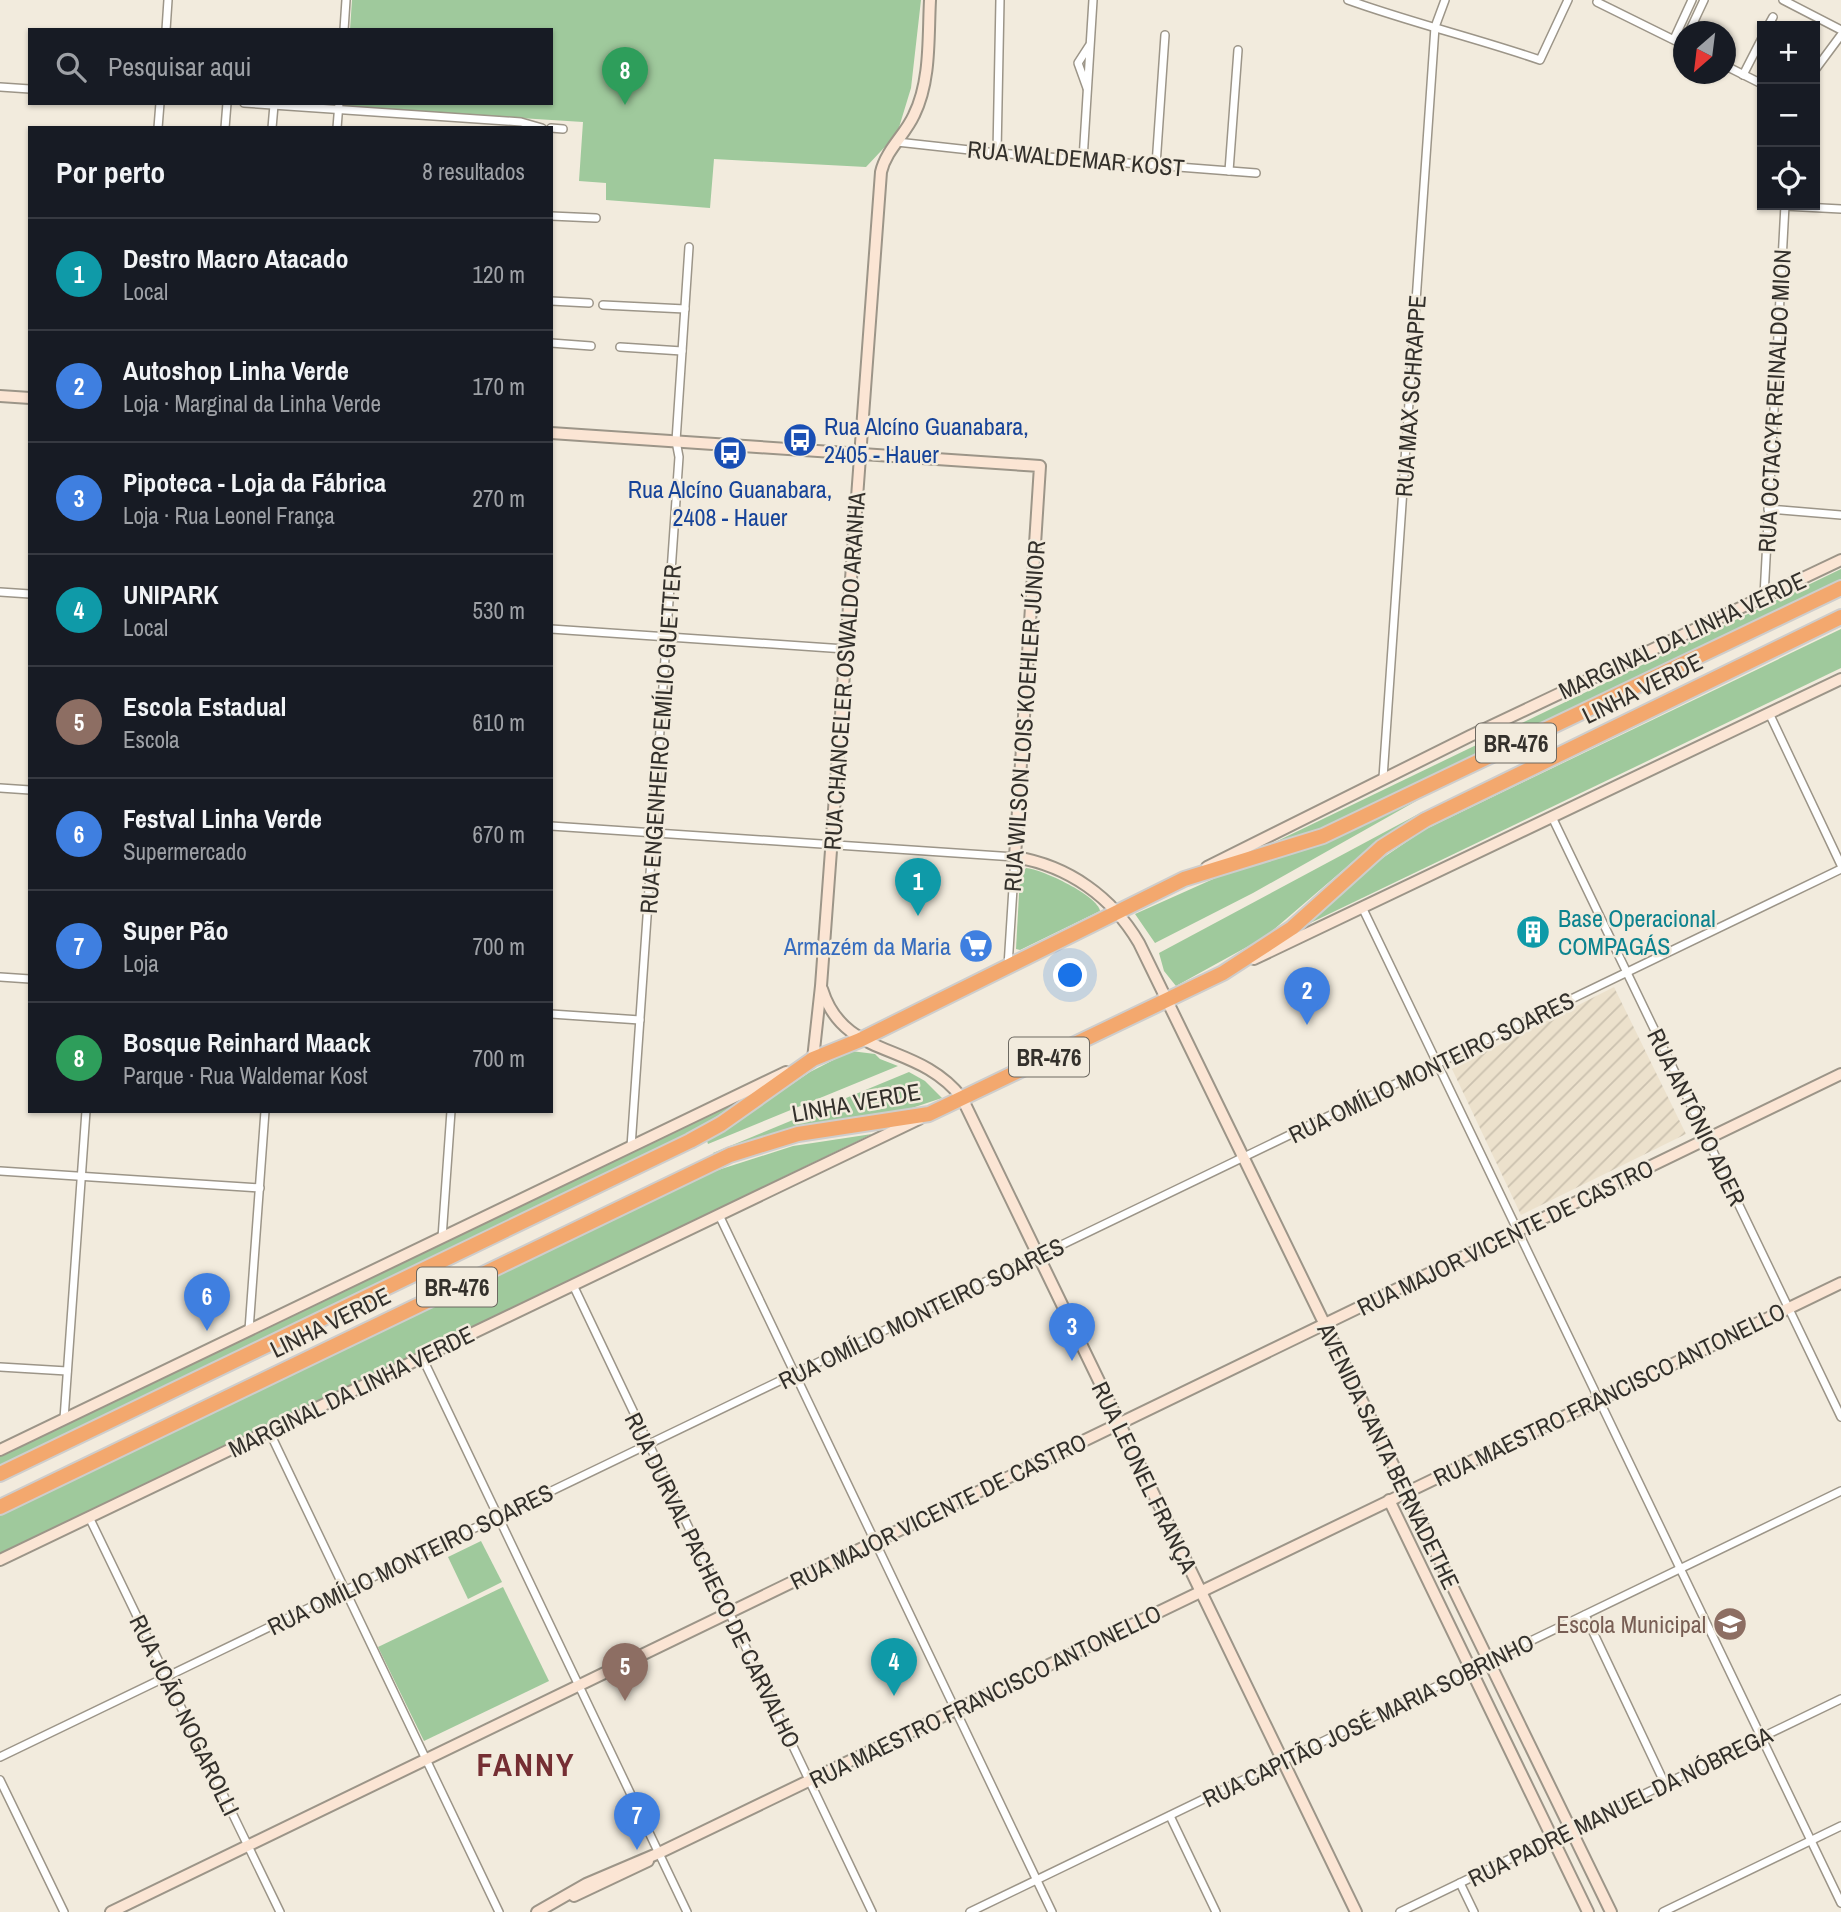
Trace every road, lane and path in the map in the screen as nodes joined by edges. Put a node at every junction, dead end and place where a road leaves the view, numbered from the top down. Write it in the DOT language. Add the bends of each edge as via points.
graph roads {
  1 [pos="168,0"];
  2 [pos="346,0"];
  3 [pos="930,0"];
  4 [pos="1000,0"];
  5 [pos="1093,0"];
  6 [pos="1348,0"];
  7 [pos="1445,0"];
  8 [pos="1568,0"];
  9 [pos="1692,0"];
  10 [pos="1704,0"];
  11 [pos="1783,0"];
  12 [pos="1597,2"];
  13 [pos="1613,4"];
  14 [pos="1773,17"];
  15 [pos="1682,21"];
  16 [pos="1694,21"];
  17 [pos="1771,21"];
  18 [pos="1436,27"];
  19 [pos="166,28"];
  20 [pos="344,28"];
  21 [pos="1841,33"];
  22 [pos="1165,35"];
  23 [pos="1673,38"];
  24 [pos="1757,48"];
  25 [pos="1238,50"];
  26 [pos="1820,63"];
  27 [pos="1736,71"];
  28 [pos="1743,75"];
  29 [pos="1757,82"];
  30 [pos="0,87"];
  31 [pos="28,89"];
  32 [pos="160,105"];
  33 [pos="227,105"];
  34 [pos="274,105"];
  35 [pos="339,106"];
  36 [pos="521,125"];
  37 [pos="159,126"];
  38 [pos="225,126"];
  39 [pos="272,126"];
  40 [pos="337,126"];
  41 [pos="553,128"];
  42 [pos="563,129"];
  43 [pos="897,142"];
  44 [pos="997,153"];
  45 [pos="1083,160"];
  46 [pos="1156,165"];
  47 [pos="1229,171"];
  48 [pos="1256,173"];
  49 [pos="1820,208"];
  50 [pos="1841,209"];
  51 [pos="1784,210"];
  52 [pos="553,216"];
  53 [pos="596,218"];
  54 [pos="689,247"];
  55 [pos="553,301"];
  56 [pos="589,303"];
  57 [pos="603,304"];
  58 [pos="685,309"];
  59 [pos="553,343"];
  60 [pos="591,346"];
  61 [pos="620,347"];
  62 [pos="682,351"];
  63 [pos="0,396"];
  64 [pos="28,398"];
  65 [pos="553,433"];
  66 [pos="676,441"];
  67 [pos="861,454"];
  68 [pos="1768,509"];
  69 [pos="1841,515"];
  70 [pos="1841,560"];
  71 [pos="1841,588"];
  72 [pos="0,592"];
  73 [pos="28,594"];
  74 [pos="1764,596"];
  75 [pos="1841,617"];
  76 [pos="553,629"];
  77 [pos="667,637"];
  78 [pos="845,649"];
  79 [pos="1841,679"];
  80 [pos="1769,713"];
  81 [pos="1383,778"];
  82 [pos="0,788"];
  83 [pos="28,790"];
  84 [pos="1552,817"];
  85 [pos="553,826"];
  86 [pos="653,832"];
  87 [pos="830,845"];
  88 [pos="1015,857"];
  89 [pos="1841,867"];
  90 [pos="1184,879"];
  91 [pos="1362,907"];
  92 [pos="1119,912"];
  93 [pos="1008,967"];
  94 [pos="1627,972"];
  95 [pos="1223,973"];
  96 [pos="0,977"];
  97 [pos="28,979"];
  98 [pos="821,986"];
  99 [pos="1168,1000"];
  100 [pos="553,1014"];
  101 [pos="640,1020"];
  102 [pos="860,1040"];
  103 [pos="813,1059"];
  104 [pos="1437,1064"];
  105 [pos="1841,1074"];
  106 [pos="962,1098"];
  107 [pos="86,1113"];
  108 [pos="265,1113"];
  109 [pos="451,1113"];
  110 [pos="929,1114"];
  111 [pos="1707,1139"];
  112 [pos="631,1147"];
  113 [pos="1244,1157"];
  114 [pos="0,1171"];
  115 [pos="81,1176"];
  116 [pos="260,1188"];
  117 [pos="719,1215"];
  118 [pos="1517,1231"];
  119 [pos="442,1238"];
  120 [pos="1038,1256"];
  121 [pos="1841,1283"];
  122 [pos="573,1285"];
  123 [pos="1788,1308"];
  124 [pos="1325,1324"];
  125 [pos="249,1331"];
  126 [pos="422,1357"];
  127 [pos="0,1367"];
  128 [pos="67,1371"];
  129 [pos="795,1374"];
  130 [pos="1599,1399"];
  131 [pos="1841,1417"];
  132 [pos="64,1419"];
  133 [pos="1119,1424"];
  134 [pos="269,1431"];
  135 [pos="649,1444"];
  136 [pos="0,1450"];
  137 [pos="0,1475"];
  138 [pos="1407,1491"];
  139 [pos="1841,1491"];
  140 [pos="1389,1500"];
  141 [pos="0,1507"];
  142 [pos="89,1517"];
  143 [pos="498,1517"];
  144 [pos="875,1542"];
  145 [pos="0,1560"];
  146 [pos="1680,1569"];
  147 [pos="345,1590"];
  148 [pos="1201,1592"];
  149 [pos="729,1612"];
  150 [pos="1585,1615"];
  151 [pos="1489,1661"];
  152 [pos="1471,1670"];
  153 [pos="167,1676"];
  154 [pos="579,1685"];
  155 [pos="1841,1699"];
  156 [pos="955,1710"];
  157 [pos="1761,1738"];
  158 [pos="0,1757"];
  159 [pos="426,1759"];
  160 [pos="1283,1761"];
  161 [pos="0,1780"];
  162 [pos="810,1780"];
  163 [pos="1665,1784"];
  164 [pos="1170,1816"];
  165 [pos="1841,1826"];
  166 [pos="1571,1829"];
  167 [pos="1552,1839"];
  168 [pos="1811,1841"];
  169 [pos="248,1845"];
  170 [pos="659,1853"];
  171 [pos="1036,1880"];
  172 [pos="1460,1883"];
  173 [pos="1841,1903"];
  174 [pos="64,1912"];
  175 [pos="111,1912"];
  176 [pos="281,1912"];
  177 [pos="499,1912"];
  178 [pos="537,1912"];
  179 [pos="687,1912"];
  180 [pos="872,1912"];
  181 [pos="970,1912"];
  182 [pos="1052,1912"];
  183 [pos="1216,1912"];
  184 [pos="1356,1912"];
  185 [pos="1399,1912"];
  186 [pos="1474,1912"];
  187 [pos="1588,1912"];
  188 [pos="1611,1912"];
  189 [pos="1663,1912"];
  1 -- 19 [label="street"];
  2 -- 20 [label="street"];
  3 -- 43 [label="main road, RUA CHANCELER OSWALDO ARANHA" via="923,90 915,114"];
  4 -- 44 [label="street"];
  5 -- 45 [label="street"];
  6 -- 18 [label="street"];
  7 -- 18 [label="street, RUA MAX SCHRAPPE"];
  8 -- 18 [label="street" via="1540,60"];
  9 -- 15 [label="street"];
  10 -- 16 [label="street"];
  11 -- 21 [label="street"];
  12 -- 13 [label="street"];
  13 -- 23 [label="street"];
  14 -- 17 [label="street"];
  18 -- 81 [label="street, RUA MAX SCHRAPPE"];
  21 -- 26 [label="street"];
  22 -- 46 [label="street"];
  24 -- 28 [label="street"];
  25 -- 47 [label="street"];
  27 -- 28 [label="street"];
  28 -- 29 [label="street"];
  30 -- 31 [label="street"];
  32 -- 37 [label="street"];
  33 -- 38 [label="street"];
  34 -- 35 [label="street"];
  34 -- 39 [label="street"];
  35 -- 36 [label="street"];
  35 -- 40 [label="street"];
  41 -- 42 [label="street"];
  43 -- 44 [label="street, RUA WALDEMAR KOST"];
  43 -- 67 [label="main road, RUA CHANCELER OSWALDO ARANHA" via="881,172"];
  44 -- 45 [label="street, RUA WALDEMAR KOST"];
  45 -- 46 [label="street, RUA WALDEMAR KOST"];
  46 -- 47 [label="street, RUA WALDEMAR KOST"];
  47 -- 48 [label="street, RUA WALDEMAR KOST"];
  49 -- 50 [label="street"];
  51 -- 68 [label="street, RUA OCTACYR REINALDO MION"];
  52 -- 53 [label="street"];
  54 -- 58 [label="street, RUA ENGENHEIRO EMÍLIO GUETTER"];
  55 -- 56 [label="street"];
  57 -- 58 [label="street"];
  58 -- 62 [label="street, RUA ENGENHEIRO EMÍLIO GUETTER"];
  59 -- 60 [label="street"];
  61 -- 62 [label="street"];
  62 -- 66 [label="street, RUA ENGENHEIRO EMÍLIO GUETTER"];
  63 -- 64 [label="main road"];
  65 -- 66 [label="main road"];
  66 -- 67 [label="main road"];
  66 -- 77 [label="street, RUA ENGENHEIRO EMÍLIO GUETTER" via="679,457"];
  67 -- 78 [label="main road, RUA CHANCELER OSWALDO ARANHA"];
  67 -- 88 [label="main road, RUA WILSON LOIS KOEHLER JÚNIOR" via="1040,466"];
  68 -- 69 [label="street"];
  68 -- 74 [label="street, RUA OCTACYR REINALDO MION"];
  70 -- 74 [label="main road, MARGINAL DA LINHA VERDE"];
  71 -- 90 [label="highway, LINHA VERDE / BR-476" via="1323,836"];
  72 -- 73 [label="street"];
  74 -- 81 [label="main road, MARGINAL DA LINHA VERDE"];
  75 -- 95 [label="highway, LINHA VERDE / BR-476" via="1425,820 1382,847 1292,928"];
  76 -- 77 [label="street"];
  77 -- 78 [label="street"];
  77 -- 86 [label="street, RUA ENGENHEIRO EMÍLIO GUETTER"];
  78 -- 87 [label="main road, RUA CHANCELER OSWALDO ARANHA"];
  79 -- 80 [label="main road"];
  80 -- 84 [label="main road"];
  80 -- 89 [label="street"];
  81 -- 90 [label="main road, MARGINAL DA LINHA VERDE"];
  82 -- 83 [label="street"];
  84 -- 91 [label="main road"];
  84 -- 94 [label="street, RUA ANTÔNIO ADER"];
  85 -- 86 [label="street"];
  86 -- 87 [label="street"];
  86 -- 101 [label="street, RUA ENGENHEIRO EMÍLIO GUETTER"];
  87 -- 88 [label="street"];
  87 -- 98 [label="main road, RUA CHANCELER OSWALDO ARANHA"];
  88 -- 92 [label="main road, AVENIDA SANTA BERNADETHE" via="1065,873"];
  88 -- 93 [label="street, RUA WILSON LOIS KOEHLER JÚNIOR"];
  89 -- 94 [label="street, RUA OMÍLIO MONTEIRO SOARES"];
  90 -- 92 [label="highway, LINHA VERDE / BR-476"];
  91 -- 95 [label="main road"];
  91 -- 104 [label="street"];
  92 -- 93 [label="highway, LINHA VERDE / BR-476"];
  92 -- 99 [label="main road, AVENIDA SANTA BERNADETHE"];
  93 -- 102 [label="highway, LINHA VERDE / BR-476"];
  94 -- 104 [label="street, RUA OMÍLIO MONTEIRO SOARES"];
  94 -- 111 [label="street, RUA ANTÔNIO ADER"];
  95 -- 99 [label="highway, LINHA VERDE / BR-476"];
  96 -- 97 [label="street"];
  98 -- 102 [label="main road, RUA LEONEL FRANÇA" via="837,1021"];
  98 -- 103 [label="main road, RUA CHANCELER OSWALDO ARANHA"];
  99 -- 106 [label="highway, LINHA VERDE / BR-476"];
  99 -- 113 [label="main road, AVENIDA SANTA BERNADETHE"];
  100 -- 101 [label="street"];
  101 -- 112 [label="street, RUA ENGENHEIRO EMÍLIO GUETTER"];
  102 -- 103 [label="highway, LINHA VERDE / BR-476"];
  102 -- 106 [label="main road, RUA LEONEL FRANÇA" via="922,1063"];
  103 -- 112 [label="main road"];
  103 -- 137 [label="highway, LINHA VERDE / BR-476" via="690,1141"];
  104 -- 113 [label="street, RUA OMÍLIO MONTEIRO SOARES"];
  104 -- 118 [label="street"];
  105 -- 111 [label="main road, RUA MAJOR VICENTE DE CASTRO"];
  106 -- 110 [label="highway, LINHA VERDE / BR-476"];
  106 -- 120 [label="main road, RUA LEONEL FRANÇA"];
  107 -- 115 [label="street"];
  108 -- 116 [label="street"];
  109 -- 119 [label="street"];
  110 -- 117 [label="main road, MARGINAL DA LINHA VERDE"];
  110 -- 141 [label="highway, LINHA VERDE / BR-476" via="798,1134 730,1155"];
  111 -- 118 [label="main road, RUA MAJOR VICENTE DE CASTRO"];
  111 -- 123 [label="street, RUA ANTÔNIO ADER"];
  112 -- 119 [label="main road"];
  113 -- 120 [label="street, RUA OMÍLIO MONTEIRO SOARES"];
  113 -- 124 [label="main road, AVENIDA SANTA BERNADETHE"];
  114 -- 115 [label="street"];
  115 -- 116 [label="street"];
  115 -- 128 [label="street"];
  116 -- 125 [label="street"];
  117 -- 122 [label="main road, MARGINAL DA LINHA VERDE"];
  117 -- 129 [label="street"];
  118 -- 124 [label="main road, RUA MAJOR VICENTE DE CASTRO"];
  118 -- 130 [label="street"];
  119 -- 125 [label="main road"];
  120 -- 129 [label="street, RUA OMÍLIO MONTEIRO SOARES"];
  120 -- 133 [label="main road, RUA LEONEL FRANÇA"];
  121 -- 123 [label="main road, RUA MAESTRO FRANCISCO ANTONELLO"];
  122 -- 126 [label="main road, MARGINAL DA LINHA VERDE"];
  122 -- 135 [label="street, RUA DURVAL PACHECO DE CARVALHO"];
  123 -- 130 [label="main road, RUA MAESTRO FRANCISCO ANTONELLO"];
  123 -- 131 [label="street, RUA ANTÔNIO ADER"];
  124 -- 133 [label="main road, RUA MAJOR VICENTE DE CASTRO"];
  124 -- 138 [label="main road, AVENIDA SANTA BERNADETHE"];
  125 -- 132 [label="main road"];
  126 -- 134 [label="main road, MARGINAL DA LINHA VERDE"];
  126 -- 143 [label="street"];
  127 -- 128 [label="street"];
  128 -- 132 [label="street"];
  129 -- 135 [label="street, RUA OMÍLIO MONTEIRO SOARES"];
  129 -- 144 [label="street"];
  130 -- 138 [label="main road, RUA MAESTRO FRANCISCO ANTONELLO"];
  130 -- 146 [label="street"];
  132 -- 136 [label="main road"];
  133 -- 144 [label="main road, RUA MAJOR VICENTE DE CASTRO"];
  133 -- 148 [label="main road, RUA LEONEL FRANÇA"];
  134 -- 142 [label="main road, MARGINAL DA LINHA VERDE"];
  134 -- 147 [label="street"];
  135 -- 143 [label="street, RUA OMÍLIO MONTEIRO SOARES"];
  135 -- 149 [label="street, RUA DURVAL PACHECO DE CARVALHO"];
  138 -- 140 [label="main road, RUA MAESTRO FRANCISCO ANTONELLO"];
  138 -- 151 [label="main road, AVENIDA SANTA BERNADETHE"];
  139 -- 146 [label="street, RUA CAPITÃO JOSÉ MARIA SOBRINHO"];
  140 -- 148 [label="main road, RUA MAESTRO FRANCISCO ANTONELLO"];
  140 -- 152 [label="main road, AVENIDA SANTA BERNADETHE"];
  142 -- 145 [label="main road, MARGINAL DA LINHA VERDE"];
  142 -- 153 [label="street, RUA JOÃO NOGAROLLI"];
  143 -- 147 [label="street, RUA OMÍLIO MONTEIRO SOARES"];
  143 -- 154 [label="street"];
  144 -- 149 [label="main road, RUA MAJOR VICENTE DE CASTRO"];
  144 -- 156 [label="street"];
  146 -- 150 [label="street, RUA CAPITÃO JOSÉ MARIA SOBRINHO"];
  146 -- 157 [label="street"];
  147 -- 153 [label="street, RUA OMÍLIO MONTEIRO SOARES"];
  147 -- 159 [label="street"];
  148 -- 156 [label="main road, RUA MAESTRO FRANCISCO ANTONELLO"];
  148 -- 160 [label="main road, RUA LEONEL FRANÇA"];
  149 -- 154 [label="main road, RUA MAJOR VICENTE DE CASTRO"];
  149 -- 162 [label="street, RUA DURVAL PACHECO DE CARVALHO"];
  150 -- 151 [label="street, RUA CAPITÃO JOSÉ MARIA SOBRINHO"];
  150 -- 163 [label="street"];
  151 -- 152 [label="street, RUA CAPITÃO JOSÉ MARIA SOBRINHO"];
  151 -- 166 [label="main road, AVENIDA SANTA BERNADETHE"];
  152 -- 160 [label="street, RUA CAPITÃO JOSÉ MARIA SOBRINHO"];
  152 -- 167 [label="main road, AVENIDA SANTA BERNADETHE"];
  153 -- 158 [label="street, RUA OMÍLIO MONTEIRO SOARES"];
  153 -- 169 [label="street, RUA JOÃO NOGAROLLI"];
  154 -- 159 [label="main road, RUA MAJOR VICENTE DE CASTRO"];
  154 -- 170 [label="street"];
  155 -- 157 [label="street, RUA PADRE MANUEL DA NÓBREGA"];
  156 -- 162 [label="main road, RUA MAESTRO FRANCISCO ANTONELLO"];
  156 -- 171 [label="street"];
  157 -- 163 [label="street, RUA PADRE MANUEL DA NÓBREGA"];
  157 -- 168 [label="street"];
  159 -- 169 [label="main road, RUA MAJOR VICENTE DE CASTRO"];
  159 -- 177 [label="street"];
  160 -- 164 [label="street, RUA CAPITÃO JOSÉ MARIA SOBRINHO"];
  160 -- 184 [label="main road, RUA LEONEL FRANÇA"];
  161 -- 174 [label="street"];
  162 -- 170 [label="main road, RUA MAESTRO FRANCISCO ANTONELLO"];
  162 -- 180 [label="street, RUA DURVAL PACHECO DE CARVALHO"];
  163 -- 166 [label="street, RUA PADRE MANUEL DA NÓBREGA"];
  164 -- 171 [label="street, RUA CAPITÃO JOSÉ MARIA SOBRINHO"];
  164 -- 183 [label="street"];
  165 -- 168 [label="street"];
  166 -- 167 [label="street, RUA PADRE MANUEL DA NÓBREGA"];
  166 -- 188 [label="main road, AVENIDA SANTA BERNADETHE"];
  167 -- 172 [label="street, RUA PADRE MANUEL DA NÓBREGA"];
  167 -- 187 [label="main road, AVENIDA SANTA BERNADETHE"];
  168 -- 173 [label="street"];
  168 -- 189 [label="street"];
  169 -- 175 [label="main road, RUA MAJOR VICENTE DE CASTRO"];
  169 -- 176 [label="street, RUA JOÃO NOGAROLLI"];
  170 -- 178 [label="main road, RUA MAESTRO FRANCISCO ANTONELLO" via="586,1884"];
  170 -- 179 [label="street"];
  171 -- 181 [label="street, RUA CAPITÃO JOSÉ MARIA SOBRINHO"];
  171 -- 182 [label="street"];
  172 -- 185 [label="street, RUA PADRE MANUEL DA NÓBREGA"];
  172 -- 186 [label="street"];
}
